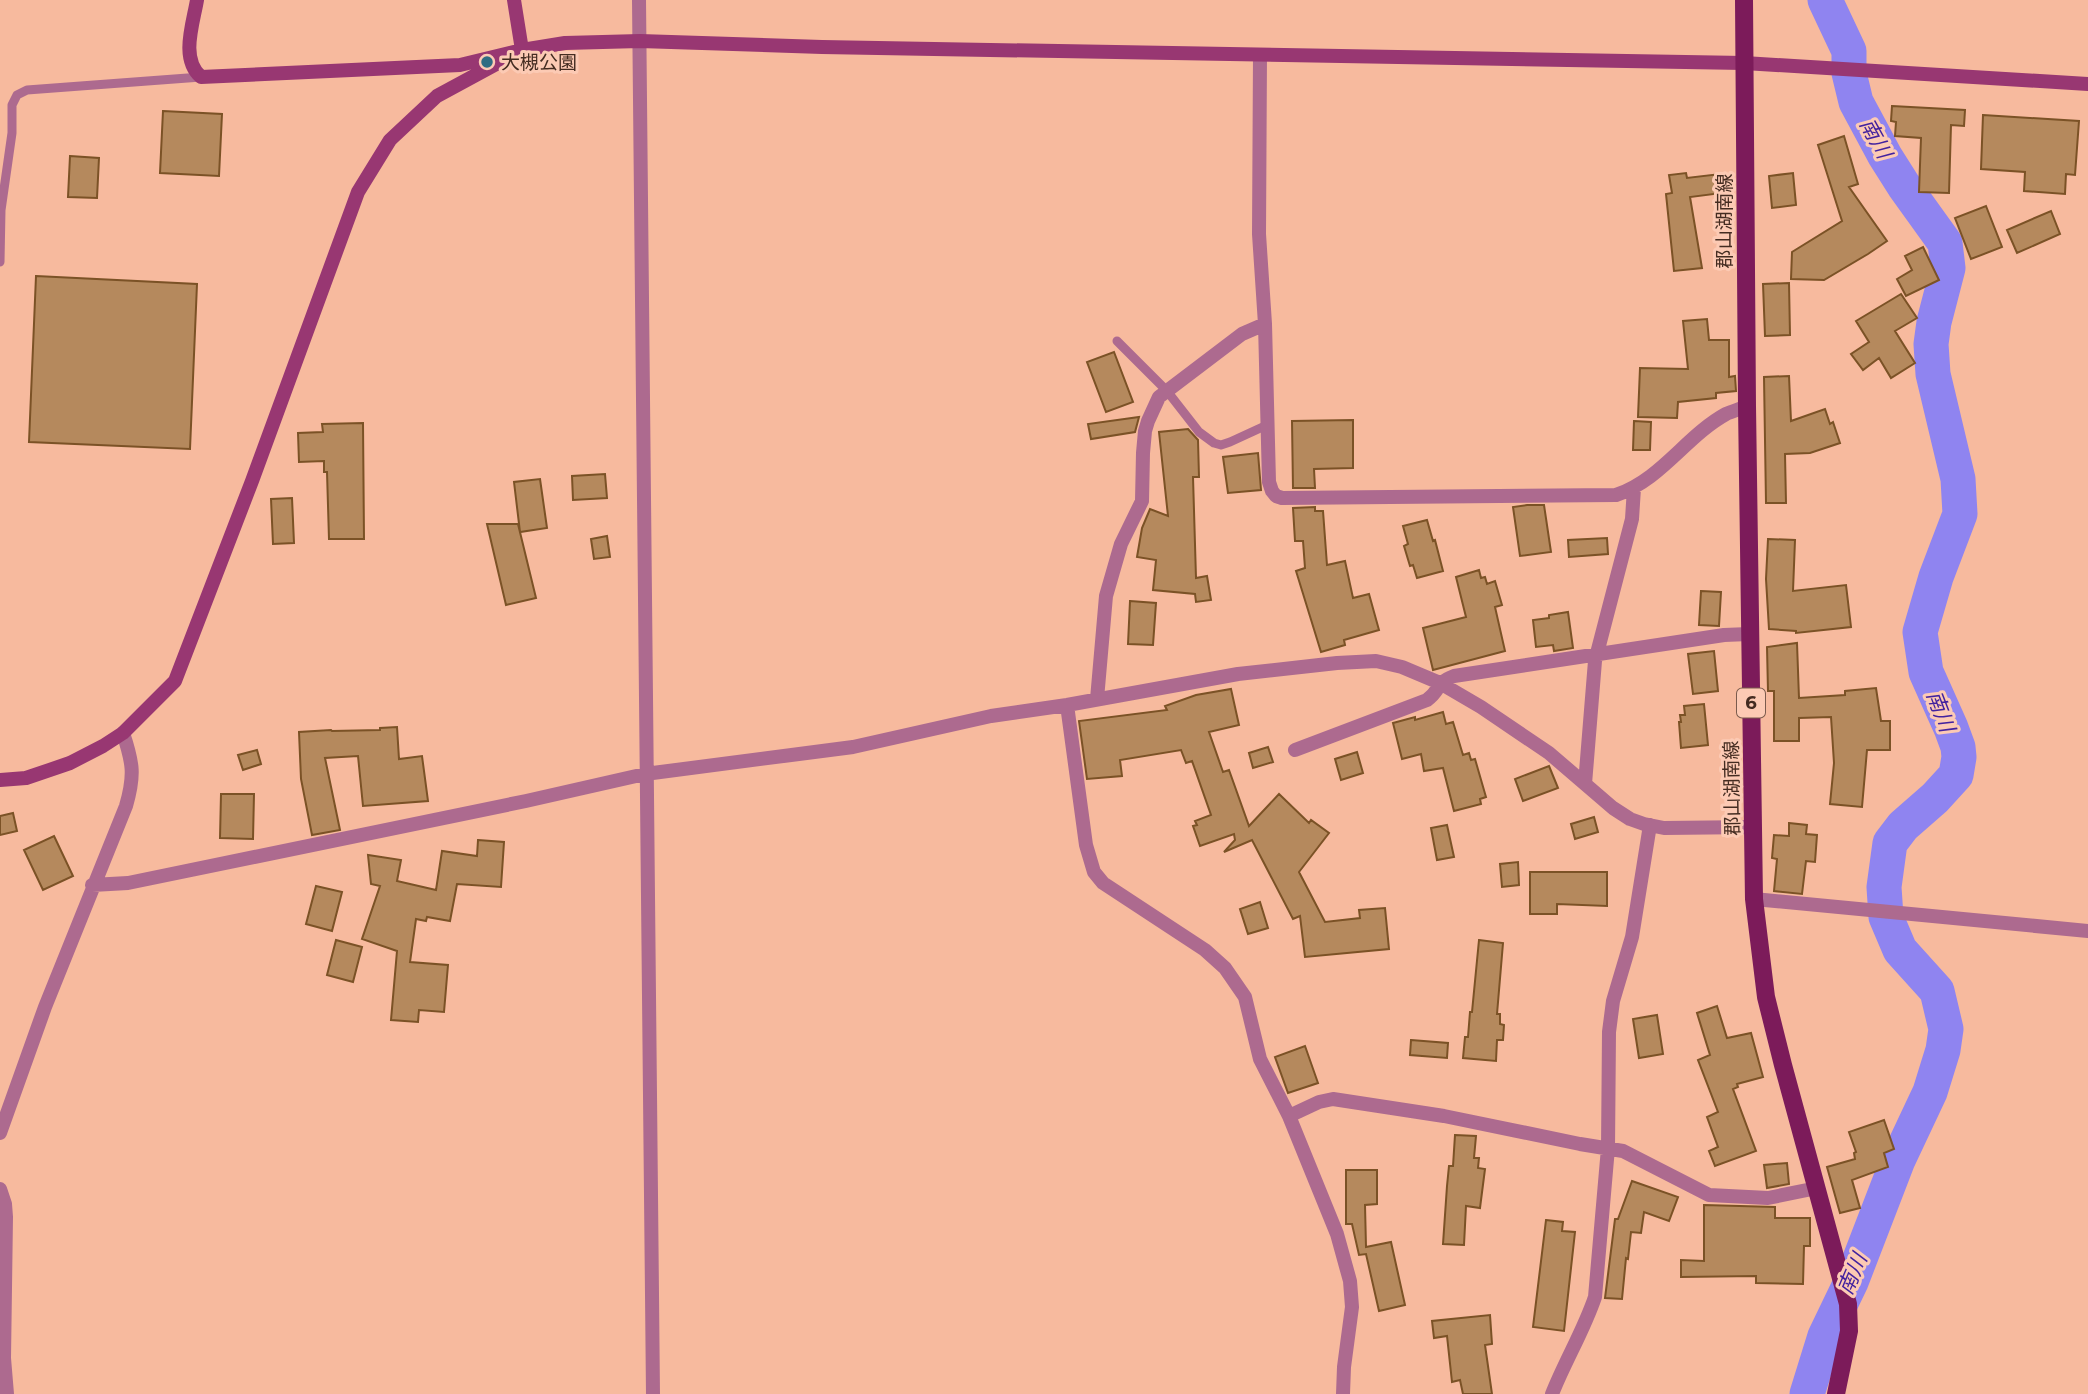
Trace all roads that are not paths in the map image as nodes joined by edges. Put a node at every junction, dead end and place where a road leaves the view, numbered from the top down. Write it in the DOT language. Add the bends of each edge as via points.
graph roads {
  1 [pos="197,0"];
  2 [pos="514,0"];
  3 [pos="639,0"];
  4 [pos="1744,0"];
  5 [pos="640,41"];
  6 [pos="522,50"];
  7 [pos="1260,55"];
  8 [pos="1744,63"];
  9 [pos="201,76"];
  10 [pos="2088,84"];
  11 [pos="0,262"];
  12 [pos="1265,324"];
  13 [pos="1117,341"];
  14 [pos="1167,391"];
  15 [pos="1746,406"];
  16 [pos="1268,425"];
  17 [pos="1634,488"];
  18 [pos="1749,634"];
  19 [pos="1597,654"];
  20 [pos="1440,683"];
  21 [pos="1097,699"];
  22 [pos="1067,705"];
  23 [pos="123,733"];
  24 [pos="1295,750"];
  25 [pos="645,774"];
  26 [pos="0,780"];
  27 [pos="1585,784"];
  28 [pos="1650,825"];
  29 [pos="1754,827"];
  30 [pos="92,885"];
  31 [pos="1754,899"];
  32 [pos="2088,931"];
  33 [pos="1289,1116"];
  34 [pos="0,1133"];
  35 [pos="1608,1148"];
  36 [pos="1817,1188"];
  37 [pos="0,1189"];
  38 [pos="7,1394"];
  39 [pos="653,1394"];
  40 [pos="1343,1394"];
  41 [pos="1552,1394"];
  42 [pos="1836,1394"];
  1 -- 9 [label="street" via="189,51 194,70"];
  2 -- 6 [label="street"];
  3 -- 5 [label="street"];
  4 -- 8 [label="main road, 郡山湖南線 / 6"];
  5 -- 6 [label="street" via="565,43"];
  5 -- 7 [label="street"];
  5 -- 25 [label="street"];
  6 -- 9 [label="street" via="460,65"];
  6 -- 23 [label="street" via="437,96 390,140 358,192 175,681"];
  7 -- 8 [label="street"];
  7 -- 12 [label="street" via="1259,234"];
  8 -- 10 [label="street"];
  8 -- 15 [label="main road, 郡山湖南線 / 6"];
  9 -- 11 [label="lane" via="27,90 17,95 12,105 1,210"];
  12 -- 14 [label="street" via="1242,334"];
  12 -- 16 [label="street"];
  13 -- 14 [label="lane"];
  14 -- 16 [label="lane" via="1194,427 1214,443 1230,442"];
  14 -- 21 [label="street" via="1159,397 1145,431 1142,501 1121,544 1106,596"];
  15 -- 17 [label="street" via="1726,415"];
  15 -- 18 [label="main road, 郡山湖南線 / 6"];
  16 -- 17 [label="street" via="1269,482 1282,499 1616,495"];
  17 -- 19 [label="street" via="1632,519"];
  18 -- 19 [label="street"];
  18 -- 29 [label="main road, 郡山湖南線 / 6"];
  19 -- 20 [label="street" via="1454,676"];
  19 -- 27 [label="street"];
  20 -- 21 [label="street" via="1392,664 1350,662 1238,674"];
  20 -- 24 [label="street" via="1427,700"];
  20 -- 27 [label="street" via="1549,752"];
  21 -- 22 [label="street"];
  22 -- 25 [label="street" via="991,716 853,747"];
  22 -- 33 [label="street" via="1086,845 1094,872 1103,883 1225,968 1245,997 1260,1059"];
  23 -- 26 [label="street" via="70,763 26,778"];
  23 -- 30 [label="street" via="132,768 131,786"];
  25 -- 30 [label="street" via="128,883"];
  25 -- 39 [label="street"];
  27 -- 28 [label="street" via="1630,819"];
  28 -- 29 [label="street"];
  28 -- 35 [label="street" via="1632,937 1613,1001"];
  29 -- 31 [label="main road, 郡山湖南線 / 6"];
  30 -- 34 [label="street"];
  31 -- 32 [label="street"];
  31 -- 36 [label="main road, 郡山湖南線 / 6" via="1766,997"];
  33 -- 35 [label="street" via="1333,1099"];
  33 -- 40 [label="street" via="1337,1234 1350,1281 1352,1307"];
  35 -- 36 [label="street" via="1633,1155 1709,1195 1768,1198"];
  35 -- 41 [label="street" via="1595,1297"];
  36 -- 42 [label="main road, 郡山湖南線 / 6" via="1848,1304 1849,1331"];
  37 -- 38 [label="street" via="6,1217"];
}
